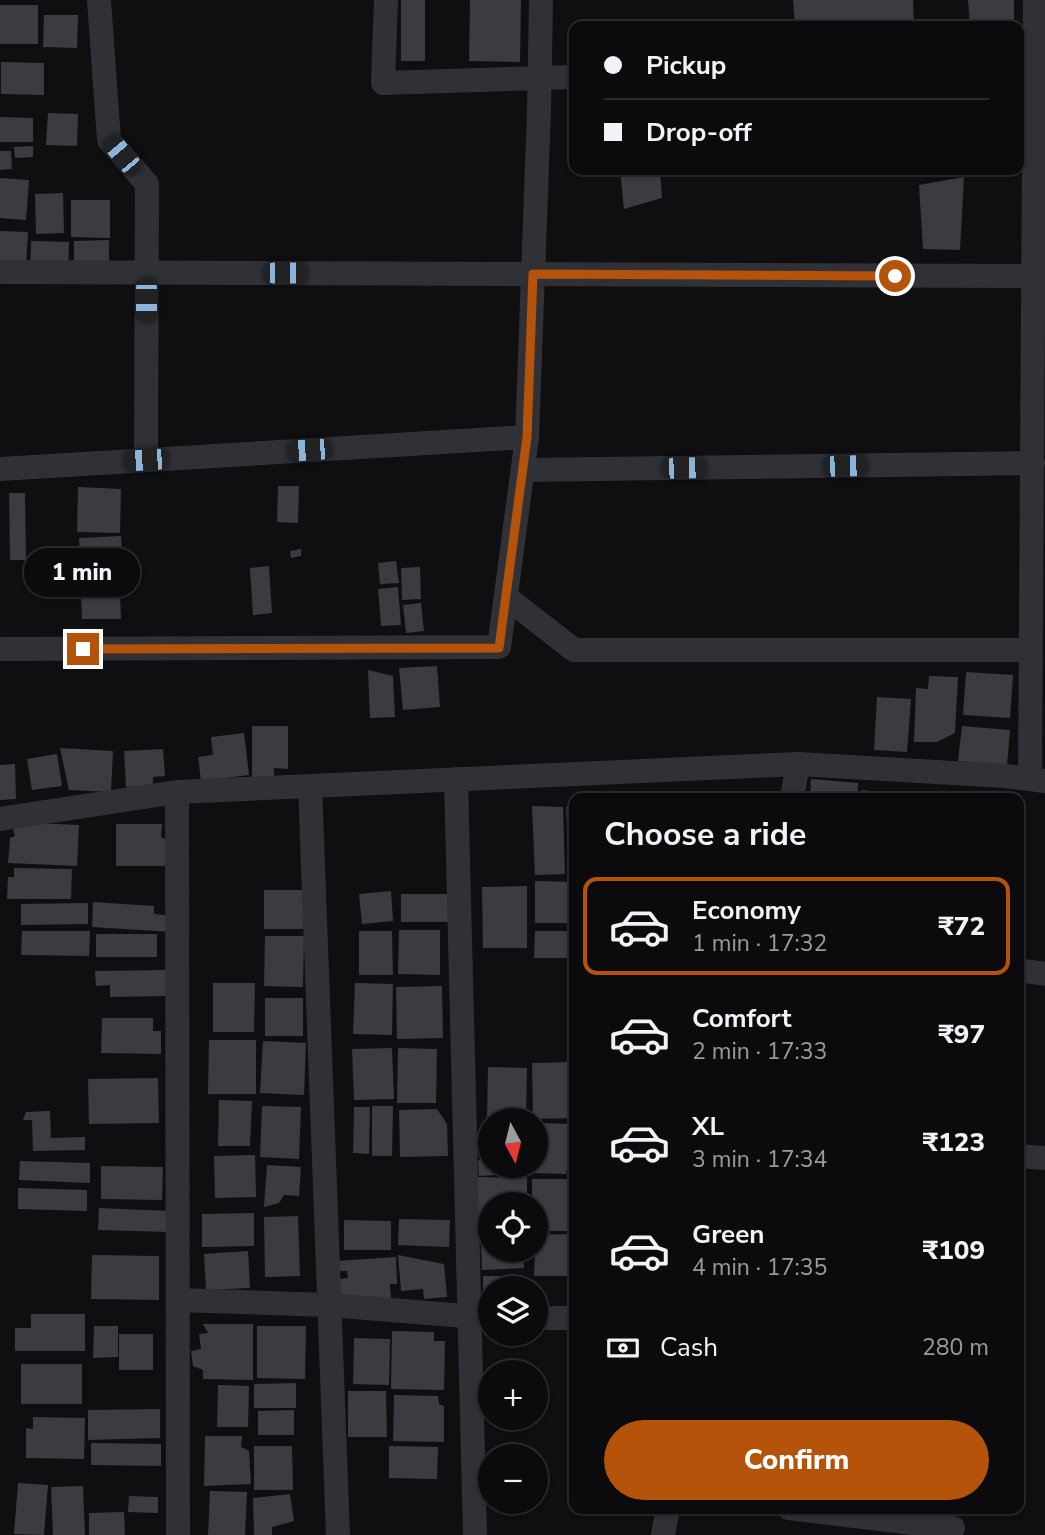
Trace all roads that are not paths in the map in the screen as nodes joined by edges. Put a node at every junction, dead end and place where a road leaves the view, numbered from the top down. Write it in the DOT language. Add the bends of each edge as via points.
graph roads {
  1 [pos="99,0"];
  2 [pos="386,0"];
  3 [pos="541,0"];
  4 [pos="1035,0"];
  5 [pos="1033,60"];
  6 [pos="569,77"];
  7 [pos="539,78"];
  8 [pos="0,272"];
  9 [pos="147,273"];
  10 [pos="533,274"];
  11 [pos="1040,277"];
  12 [pos="527,437"];
  13 [pos="146,460"];
  14 [pos="1033,463"];
  15 [pos="0,469"];
  16 [pos="523,470"];
  17 [pos="506,597"];
  18 [pos="0,649"];
  19 [pos="1031,650"];
  20 [pos="797,764"];
  21 [pos="456,779"];
  22 [pos="1022,783"];
  23 [pos="310,786"];
  24 [pos="177,792"];
  25 [pos="793,793"];
  26 [pos="0,819"];
  27 [pos="1024,971"];
  28 [pos="1045,974"];
  29 [pos="1024,1156"];
  30 [pos="1045,1158"];
  31 [pos="478,1276"];
  32 [pos="178,1300"];
  33 [pos="329,1305"];
  34 [pos="478,1318"];
  35 [pos="548,1318"];
  36 [pos="569,1318"];
  37 [pos="479,1346"];
  38 [pos="667,1514"];
  39 [pos="850,1514"];
  40 [pos="953,1524"];
  41 [pos="178,1535"];
  42 [pos="338,1535"];
  43 [pos="475,1535"];
  44 [pos="663,1535"];
  1 -- 9 [label="street" via="109,140 147,184"];
  2 -- 7 [label="street" via="383,83"];
  3 -- 7 [label="street"];
  4 -- 5 [label="street"];
  5 -- 11 [label="street"];
  6 -- 7 [label="street"];
  7 -- 10 [label="street"];
  8 -- 9 [label="street"];
  9 -- 10 [label="street"];
  9 -- 13 [label="street"];
  10 -- 11 [label="street"];
  10 -- 12 [label="street"];
  11 -- 14 [label="street"];
  12 -- 13 [label="street"];
  12 -- 16 [label="street"];
  13 -- 15 [label="street"];
  14 -- 16 [label="street"];
  14 -- 19 [label="street"];
  16 -- 17 [label="street"];
  17 -- 18 [label="street" via="499,648"];
  17 -- 19 [label="street" via="574,650"];
  19 -- 22 [label="street"];
  20 -- 21 [label="street"];
  20 -- 22 [label="street"];
  20 -- 25 [label="street"];
  21 -- 23 [label="street"];
  21 -- 31 [label="street"];
  23 -- 24 [label="street"];
  23 -- 33 [label="street"];
  24 -- 26 [label="street"];
  24 -- 32 [label="street"];
  27 -- 28 [label="street"];
  29 -- 30 [label="street"];
  32 -- 33 [label="street"];
  32 -- 41 [label="street"];
  33 -- 34 [label="street"];
  33 -- 42 [label="street"];
  35 -- 36 [label="street"];
  37 -- 43 [label="street"];
  38 -- 44 [label="street"];
  39 -- 40 [label="street"];
}
